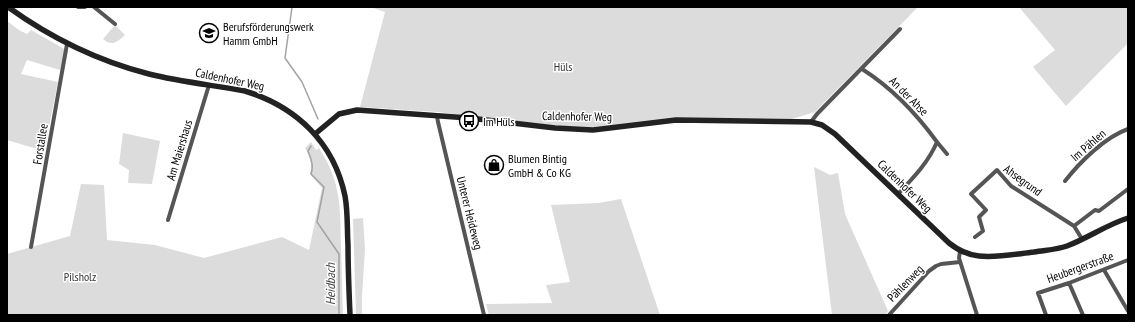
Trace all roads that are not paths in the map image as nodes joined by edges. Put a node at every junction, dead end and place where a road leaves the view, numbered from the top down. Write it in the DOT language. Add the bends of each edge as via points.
graph roads {
  1 [pos="78,7"];
  2 [pos="85,7"];
  3 [pos="94,7"];
  4 [pos="8,8"];
  5 [pos="115,24"];
  6 [pos="900,29"];
  7 [pos="67,44"];
  8 [pos="862,69"];
  9 [pos="209,85"];
  10 [pos="438,116"];
  11 [pos="812,122"];
  12 [pos="1128,129"];
  13 [pos="315,134"];
  14 [pos="937,142"];
  15 [pos="947,154"];
  16 [pos="1065,181"];
  17 [pos="1128,189"];
  18 [pos="898,194"];
  19 [pos="1128,218"];
  20 [pos="168,220"];
  21 [pos="1074,226"];
  22 [pos="975,237"];
  23 [pos="1082,239"];
  24 [pos="31,247"];
  25 [pos="960,251"];
  26 [pos="1128,260"];
  27 [pos="960,262"];
  28 [pos="1104,270"];
  29 [pos="1069,283"];
  30 [pos="1128,311"];
  31 [pos="350,315"];
  32 [pos="484,315"];
  33 [pos="889,315"];
  34 [pos="977,315"];
  35 [pos="1046,315"];
  36 [pos="1084,315"];
  1 -- 2 [label="street"];
  3 -- 5 [label="street"];
  4 -- 7 [label="main road, Caldenhofer Weg"];
  6 -- 8 [label="street"];
  7 -- 9 [label="main road, Caldenhofer Weg" via="129,68"];
  7 -- 24 [label="street, Forstallee"];
  8 -- 11 [label="street"];
  8 -- 14 [label="street, An der Ahse" via="901,100"];
  9 -- 13 [label="main road, Caldenhofer Weg" via="246,91 268,99 293,114"];
  9 -- 20 [label="street, Am Maiershaus"];
  10 -- 11 [label="main road, Caldenhofer Weg" via="593,130 676,120"];
  10 -- 13 [label="main road, Caldenhofer Weg" via="351,111 339,114"];
  10 -- 32 [label="street, Unterer Heideweg"];
  11 -- 18 [label="main road, Caldenhofer Weg" via="828,128"];
  12 -- 16 [label="street, Im Pählen" via="1116,134 1092,153"];
  13 -- 31 [label="main road" via="332,159 345,197"];
  14 -- 15 [label="street, An der Ahse"];
  14 -- 18 [label="street" via="929,158"];
  17 -- 21 [label="street"];
  18 -- 25 [label="main road, Caldenhofer Weg"];
  19 -- 23 [label="main road, Caldenhofer Weg"];
  21 -- 22 [label="street, Ahsegrund" via="1011,186 997,170 971,194 986,210 979,217 983,231"];
  21 -- 23 [label="street, Ahsegrund"];
  23 -- 25 [label="main road, Caldenhofer Weg" via="1060,248 1010,255 980,256"];
  25 -- 27 [label="street"];
  26 -- 28 [label="street, Heubergerstraße"];
  27 -- 33 [label="street, Pählenweg" via="936,266"];
  27 -- 34 [label="street"];
  28 -- 29 [label="street, Heubergerstraße"];
  28 -- 30 [label="street"];
  29 -- 35 [label="street, Heubergerstraße" via="1038,293"];
  29 -- 36 [label="street"];
}
